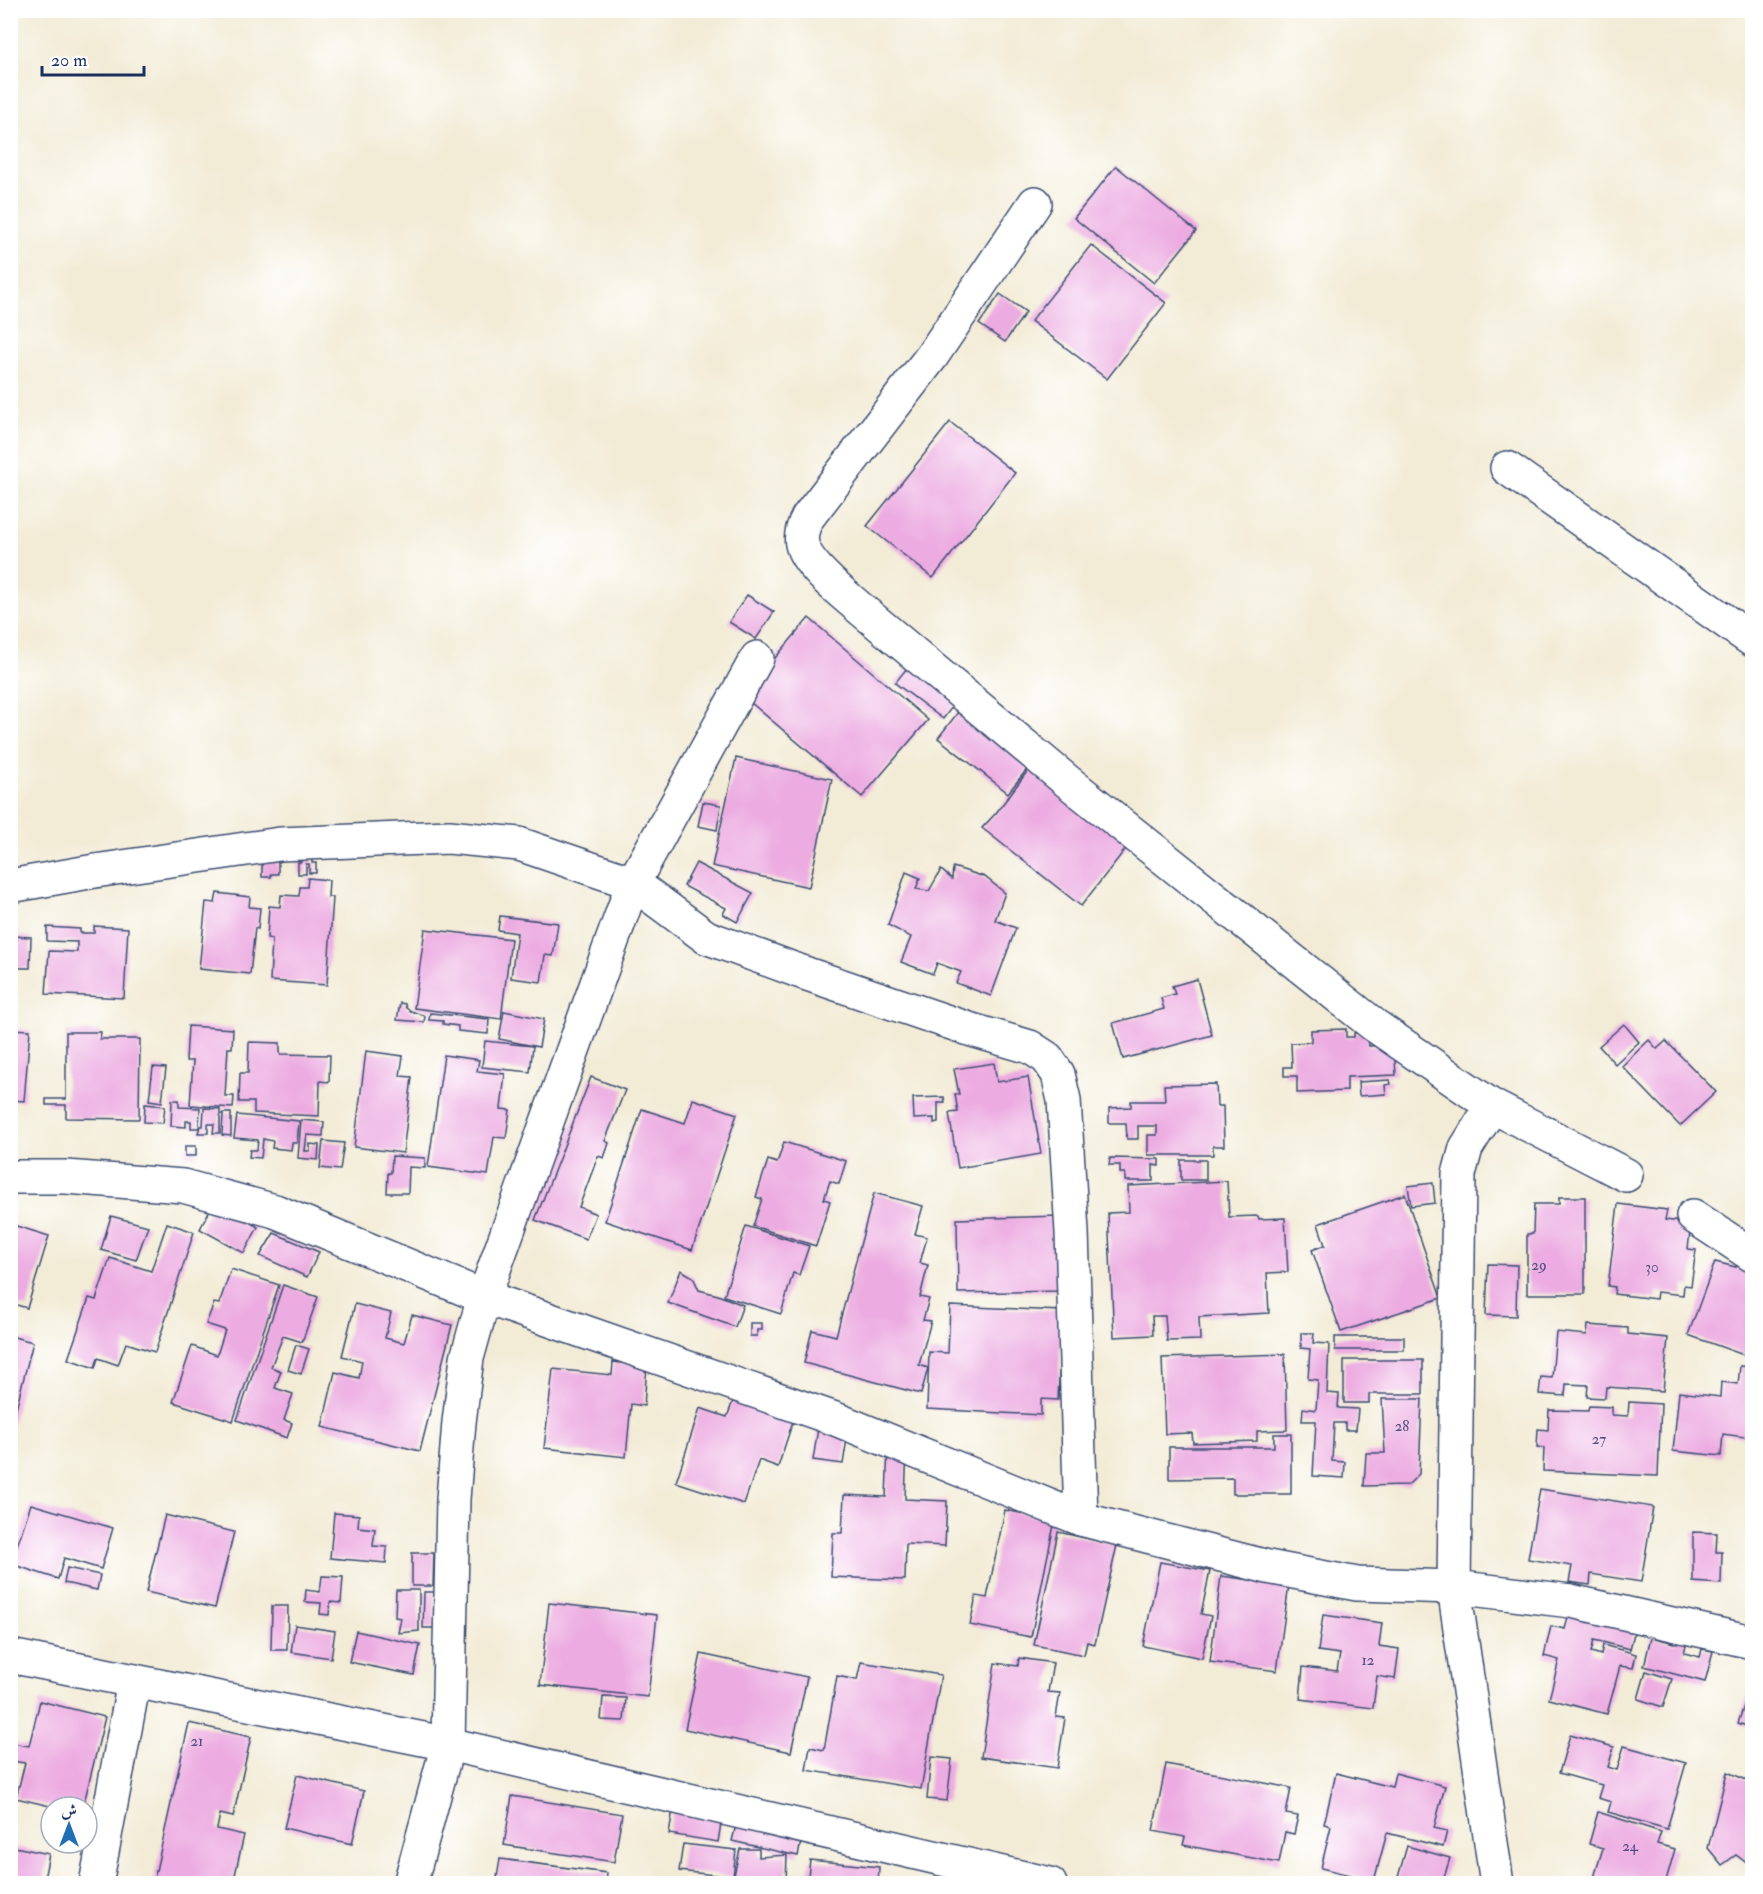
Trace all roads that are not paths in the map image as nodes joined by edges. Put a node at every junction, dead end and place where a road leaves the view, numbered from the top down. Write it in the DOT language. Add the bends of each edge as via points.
graph roads {
  1 [pos="1035,203"];
  2 [pos="1507,468"];
  3 [pos="1752,640"];
  4 [pos="757,658"];
  5 [pos="633,884"];
  6 [pos="10,886"];
  7 [pos="1492,1106"];
  8 [pos="1626,1175"];
  9 [pos="10,1177"];
  10 [pos="1693,1216"];
  11 [pos="1752,1255"];
  12 [pos="484,1297"];
  13 [pos="1081,1519"];
  14 [pos="1454,1587"];
  15 [pos="1752,1642"];
  16 [pos="10,1656"];
  17 [pos="134,1681"];
  18 [pos="448,1744"];
  19 [pos="96,1884"];
  20 [pos="410,1884"];
  21 [pos="1050,1884"];
  22 [pos="1497,1884"];
  1 -- 7 [label="street" via="932,356 808,517 801,543 806,554 856,605 1067,781 1374,1025"];
  2 -- 3 [label="street"];
  4 -- 5 [label="street"];
  5 -- 6 [label="street" via="519,844 416,837 280,844"];
  5 -- 12 [label="street"];
  5 -- 13 [label="street" via="706,937 829,982 1030,1047 1047,1058 1058,1074 1064,1100"];
  7 -- 8 [label="street"];
  7 -- 14 [label="street" via="1466,1149 1459,1174"];
  9 -- 12 [label="street" via="183,1186 275,1211"];
  10 -- 11 [label="street"];
  12 -- 13 [label="street" via="838,1420"];
  12 -- 18 [label="street" via="467,1358 458,1433"];
  13 -- 14 [label="street" via="1268,1567 1357,1584"];
  14 -- 15 [label="street" via="1571,1600"];
  14 -- 22 [label="street"];
  16 -- 17 [label="street"];
  17 -- 18 [label="street"];
  17 -- 19 [label="street"];
  18 -- 20 [label="street"];
  18 -- 21 [label="street"];
}
